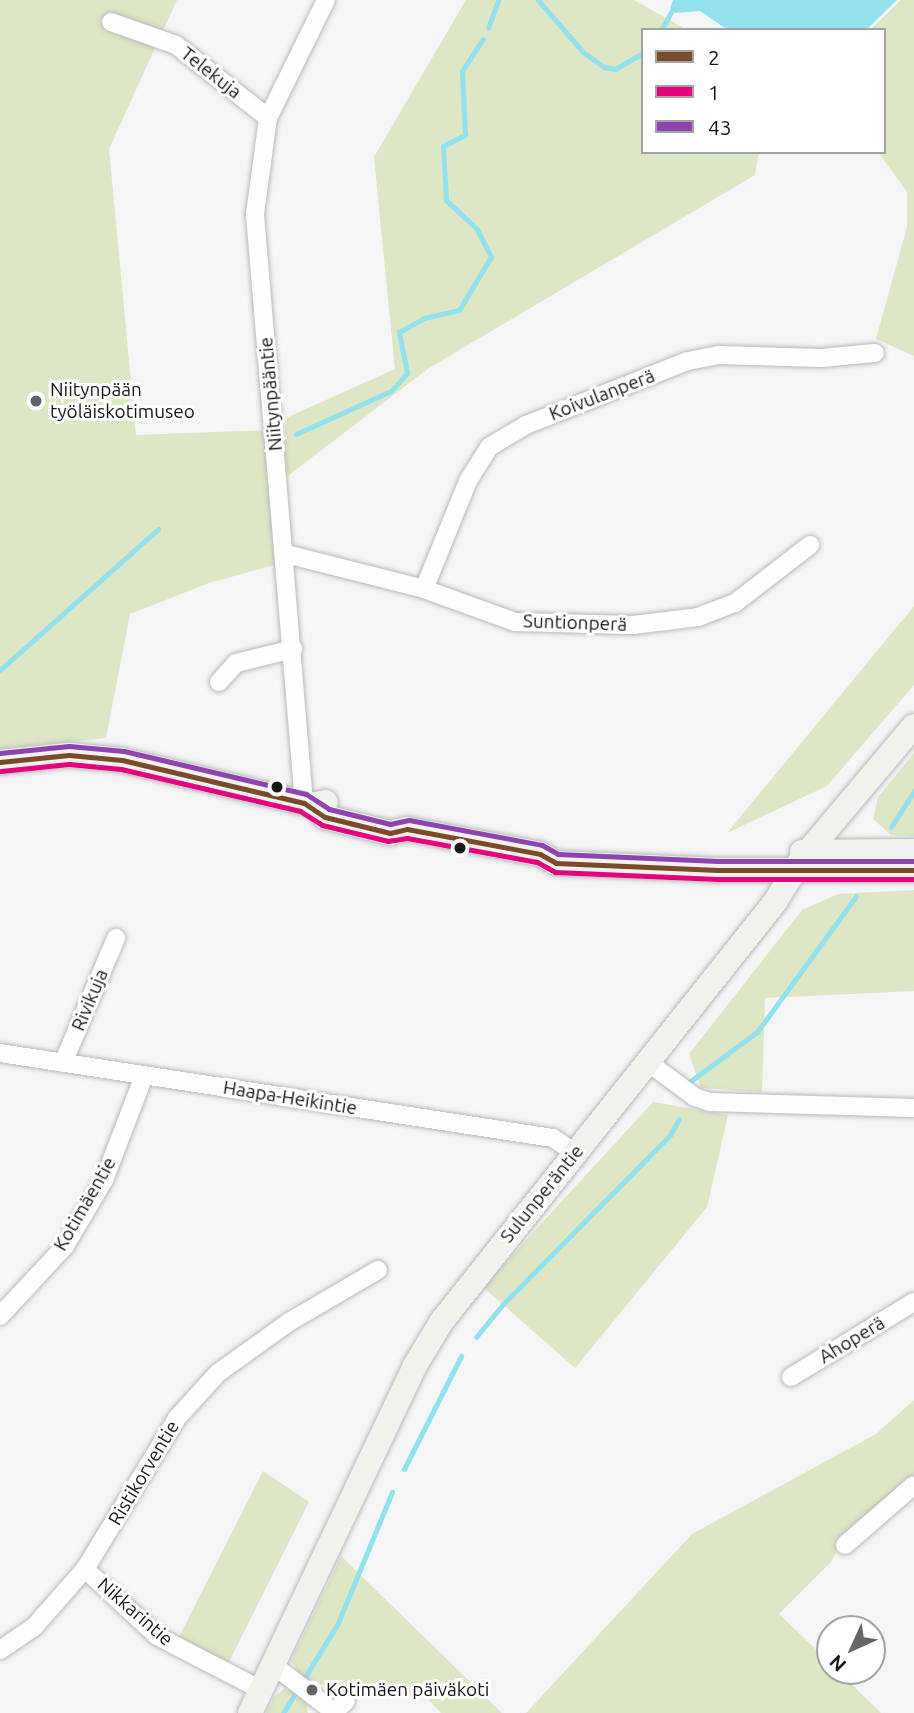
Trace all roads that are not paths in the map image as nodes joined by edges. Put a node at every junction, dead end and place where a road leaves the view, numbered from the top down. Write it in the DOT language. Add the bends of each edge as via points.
graph roads {
  1 [pos="326,0"];
  2 [pos="111,22"];
  3 [pos="268,118"];
  4 [pos="875,353"];
  5 [pos="810,545"];
  6 [pos="286,554"];
  7 [pos="424,589"];
  8 [pos="293,649"];
  9 [pos="219,682"];
  10 [pos="914,726"];
  11 [pos="0,762"];
  12 [pos="308,804"];
  13 [pos="914,851"];
  14 [pos="802,860"];
  15 [pos="914,870"];
  16 [pos="116,938"];
  17 [pos="0,1053"];
  18 [pos="63,1063"];
  19 [pos="649,1063"];
  20 [pos="144,1076"];
  21 [pos="914,1108"];
  22 [pos="575,1153"];
  23 [pos="378,1270"];
  24 [pos="914,1302"];
  25 [pos="0,1316"];
  26 [pos="791,1377"];
  27 [pos="914,1485"];
  28 [pos="845,1545"];
  29 [pos="85,1569"];
  30 [pos="0,1650"];
  31 [pos="272,1664"];
  32 [pos="261,1690"];
  33 [pos="346,1701"];
  34 [pos="250,1713"];
  1 -- 3 [label="street, Niitynpääntie"];
  2 -- 3 [label="street, Telekuja" via="176,45"];
  3 -- 6 [label="street, Niitynpääntie" via="255,214"];
  4 -- 7 [label="street, Koivulanperä" via="821,358 719,355 688,362 526,425 489,447 468,481"];
  5 -- 7 [label="street, Suntionperä" via="734,603 698,617 633,625 515,622"];
  6 -- 7 [label="street, Suntionperä"];
  6 -- 8 [label="street, Niitynpääntie"];
  8 -- 9 [label="street" via="236,663"];
  8 -- 12 [label="street, Niitynpääntie"];
  10 -- 14 [label="street, Sulunperäntie"];
  11 -- 12 [label="street" via="69,755 122,760"];
  12 -- 14 [label="street" via="330,801 394,818 407,829 540,854 556,847"];
  13 -- 14 [label="street"];
  14 -- 15 [label="street"];
  14 -- 19 [label="street, Sulunperäntie"];
  16 -- 18 [label="street, Rivikuja"];
  17 -- 18 [label="street, Haapa-Heikintie"];
  18 -- 20 [label="street, Haapa-Heikintie"];
  19 -- 21 [label="street" via="695,1097 710,1102"];
  19 -- 22 [label="street, Sulunperäntie"];
  20 -- 22 [label="street, Haapa-Heikintie" via="553,1138"];
  20 -- 25 [label="street, Kotimäentie" via="104,1180 65,1246"];
  22 -- 31 [label="street, Sulunperäntie" via="442,1321 414,1367"];
  23 -- 29 [label="street, Ristikorventie" via="289,1322 218,1373 177,1418"];
  24 -- 26 [label="street, Ahoperä"];
  27 -- 28 [label="street"];
  29 -- 30 [label="street, Ristikorventie" via="34,1627"];
  29 -- 32 [label="street, Nikkarintie" via="157,1636"];
  31 -- 32 [label="street, Sulunperäntie"];
  31 -- 33 [label="street" via="334,1712"];
  32 -- 34 [label="street, Sulunperäntie"];
}
